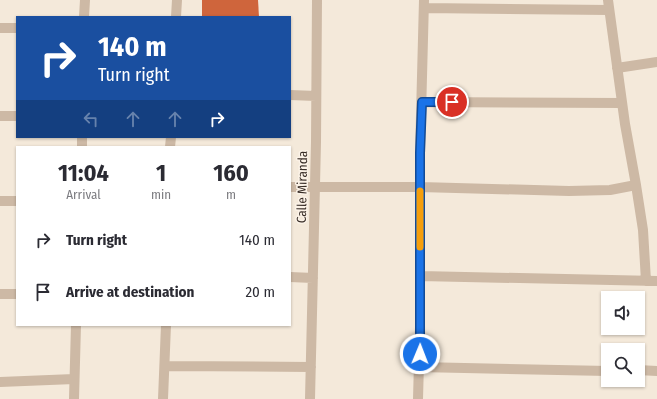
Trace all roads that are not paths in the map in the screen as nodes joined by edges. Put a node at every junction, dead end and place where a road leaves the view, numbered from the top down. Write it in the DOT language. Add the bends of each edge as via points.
graph roads {
  1 [pos="85,0"];
  2 [pos="177,0"];
  3 [pos="317,0"];
  4 [pos="424,4"];
  5 [pos="608,5"];
  6 [pos="84,16"];
  7 [pos="176,16"];
  8 [pos="0,28"];
  9 [pos="16,28"];
  10 [pos="657,62"];
  11 [pos="617,68"];
  12 [pos="291,95"];
  13 [pos="316,96"];
  14 [pos="422,102"];
  15 [pos="622,103"];
  16 [pos="0,116"];
  17 [pos="16,116"];
  18 [pos="315,186"];
  19 [pos="636,186"];
  20 [pos="291,187"];
  21 [pos="420,187"];
  22 [pos="0,201"];
  23 [pos="16,201"];
  24 [pos="420,276"];
  25 [pos="291,277"];
  26 [pos="313,278"];
  27 [pos="646,280"];
  28 [pos="657,281"];
  29 [pos="0,294"];
  30 [pos="16,294"];
  31 [pos="76,326"];
  32 [pos="166,326"];
  33 [pos="165,366"];
  34 [pos="311,367"];
  35 [pos="419,367"];
  36 [pos="645,370"];
  37 [pos="601,371"];
  38 [pos="657,371"];
  39 [pos="74,379"];
  40 [pos="0,382"];
  41 [pos="74,399"];
  42 [pos="163,399"];
  43 [pos="310,399"];
  44 [pos="418,399"];
  1 -- 6 [label="street"];
  2 -- 7 [label="street"];
  3 -- 13 [label="street, Calle Miranda"];
  4 -- 5 [label="street"];
  4 -- 14 [label="street"];
  5 -- 11 [label="street"];
  8 -- 9 [label="street"];
  10 -- 11 [label="street"];
  11 -- 15 [label="street"];
  12 -- 13 [label="street"];
  13 -- 18 [label="street, Calle Miranda"];
  14 -- 15 [label="street"];
  14 -- 21 [label="street"];
  15 -- 19 [label="street"];
  16 -- 17 [label="street"];
  18 -- 20 [label="street"];
  18 -- 21 [label="street"];
  18 -- 26 [label="street, Calle Miranda"];
  19 -- 21 [label="street" via="610,190"];
  19 -- 27 [label="street" via="643,230"];
  21 -- 24 [label="street"];
  22 -- 23 [label="street"];
  24 -- 27 [label="street"];
  24 -- 35 [label="street"];
  25 -- 26 [label="street"];
  26 -- 34 [label="street, Calle Miranda"];
  27 -- 28 [label="street"];
  29 -- 30 [label="street"];
  31 -- 39 [label="street"];
  32 -- 33 [label="street"];
  33 -- 34 [label="street"];
  33 -- 42 [label="street"];
  34 -- 43 [label="street, Calle Miranda"];
  35 -- 37 [label="street"];
  35 -- 44 [label="street"];
  36 -- 38 [label="street"];
  39 -- 40 [label="street"];
  39 -- 41 [label="street"];
}
